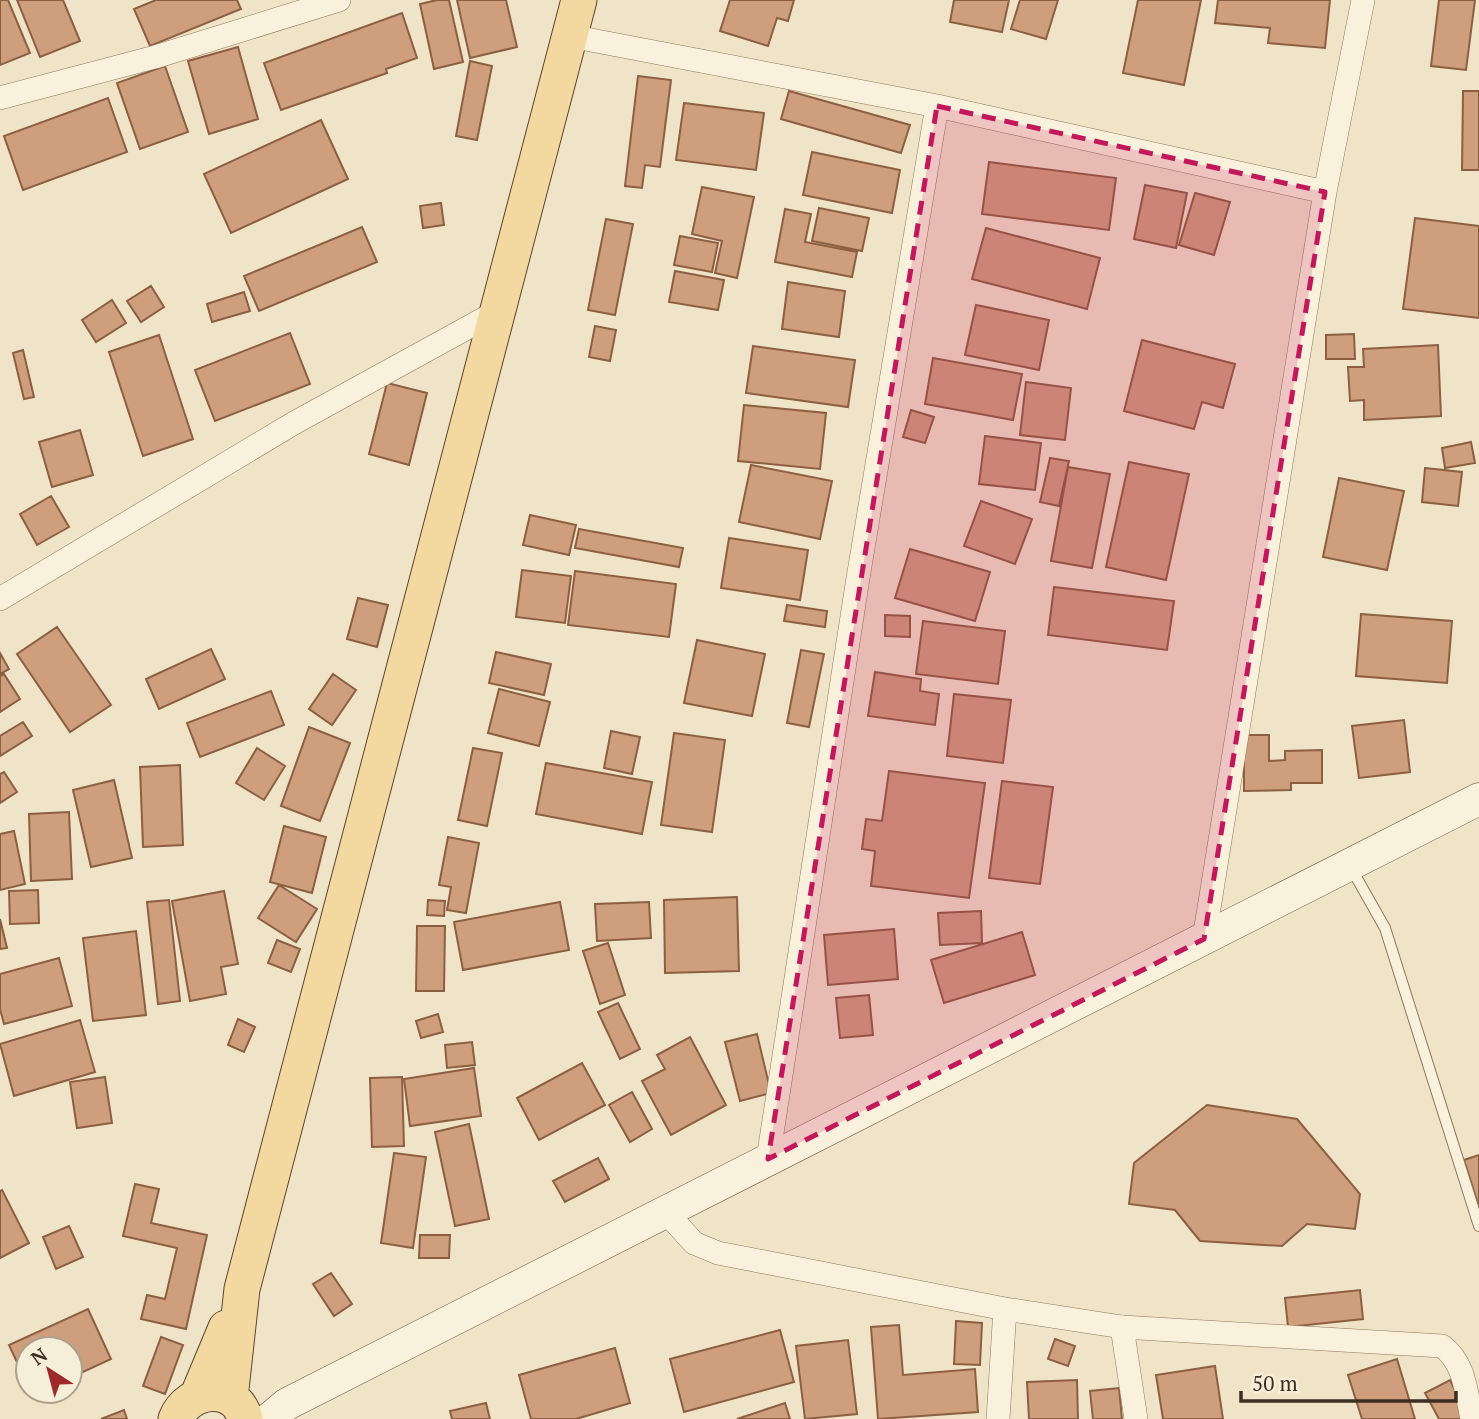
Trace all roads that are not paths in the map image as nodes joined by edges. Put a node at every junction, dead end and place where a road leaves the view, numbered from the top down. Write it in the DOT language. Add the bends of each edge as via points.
graph roads {
  1 [pos="339,0"];
  2 [pos="579,0"];
  3 [pos="1363,0"];
  4 [pos="570,36"];
  5 [pos="0,98"];
  6 [pos="937,106"];
  7 [pos="1325,192"];
  8 [pos="498,312"];
  9 [pos="0,599"];
  10 [pos="1479,799"];
  11 [pos="1349,865"];
  12 [pos="1205,939"];
  13 [pos="768,1159"];
  14 [pos="665,1211"];
  15 [pos="1479,1226"];
  16 [pos="1005,1309"];
  17 [pos="1122,1327"];
  18 [pos="217,1407"];
  19 [pos="278,1412"];
  20 [pos="998,1419"];
  21 [pos="1136,1419"];
  22 [pos="1472,1419"];
  1 -- 5 [label="street" via="155,57"];
  2 -- 4 [label="main road"];
  3 -- 7 [label="street"];
  4 -- 6 [label="street"];
  4 -- 8 [label="main road"];
  6 -- 7 [label="street"];
  6 -- 13 [label="street"];
  7 -- 12 [label="street"];
  8 -- 9 [label="street" via="293,423"];
  8 -- 18 [label="main road" via="242,1289"];
  10 -- 11 [label="street"];
  11 -- 12 [label="street"];
  11 -- 15 [label="lane" via="1385,928"];
  12 -- 13 [label="street"];
  13 -- 14 [label="street"];
  14 -- 16 [label="street" via="694,1242 718,1253"];
  14 -- 19 [label="street"];
  16 -- 17 [label="street"];
  16 -- 20 [label="street"];
  17 -- 21 [label="street"];
  17 -- 22 [label="street" via="1442,1346 1455,1355"];
  18 -- 19 [label="street"];
}
